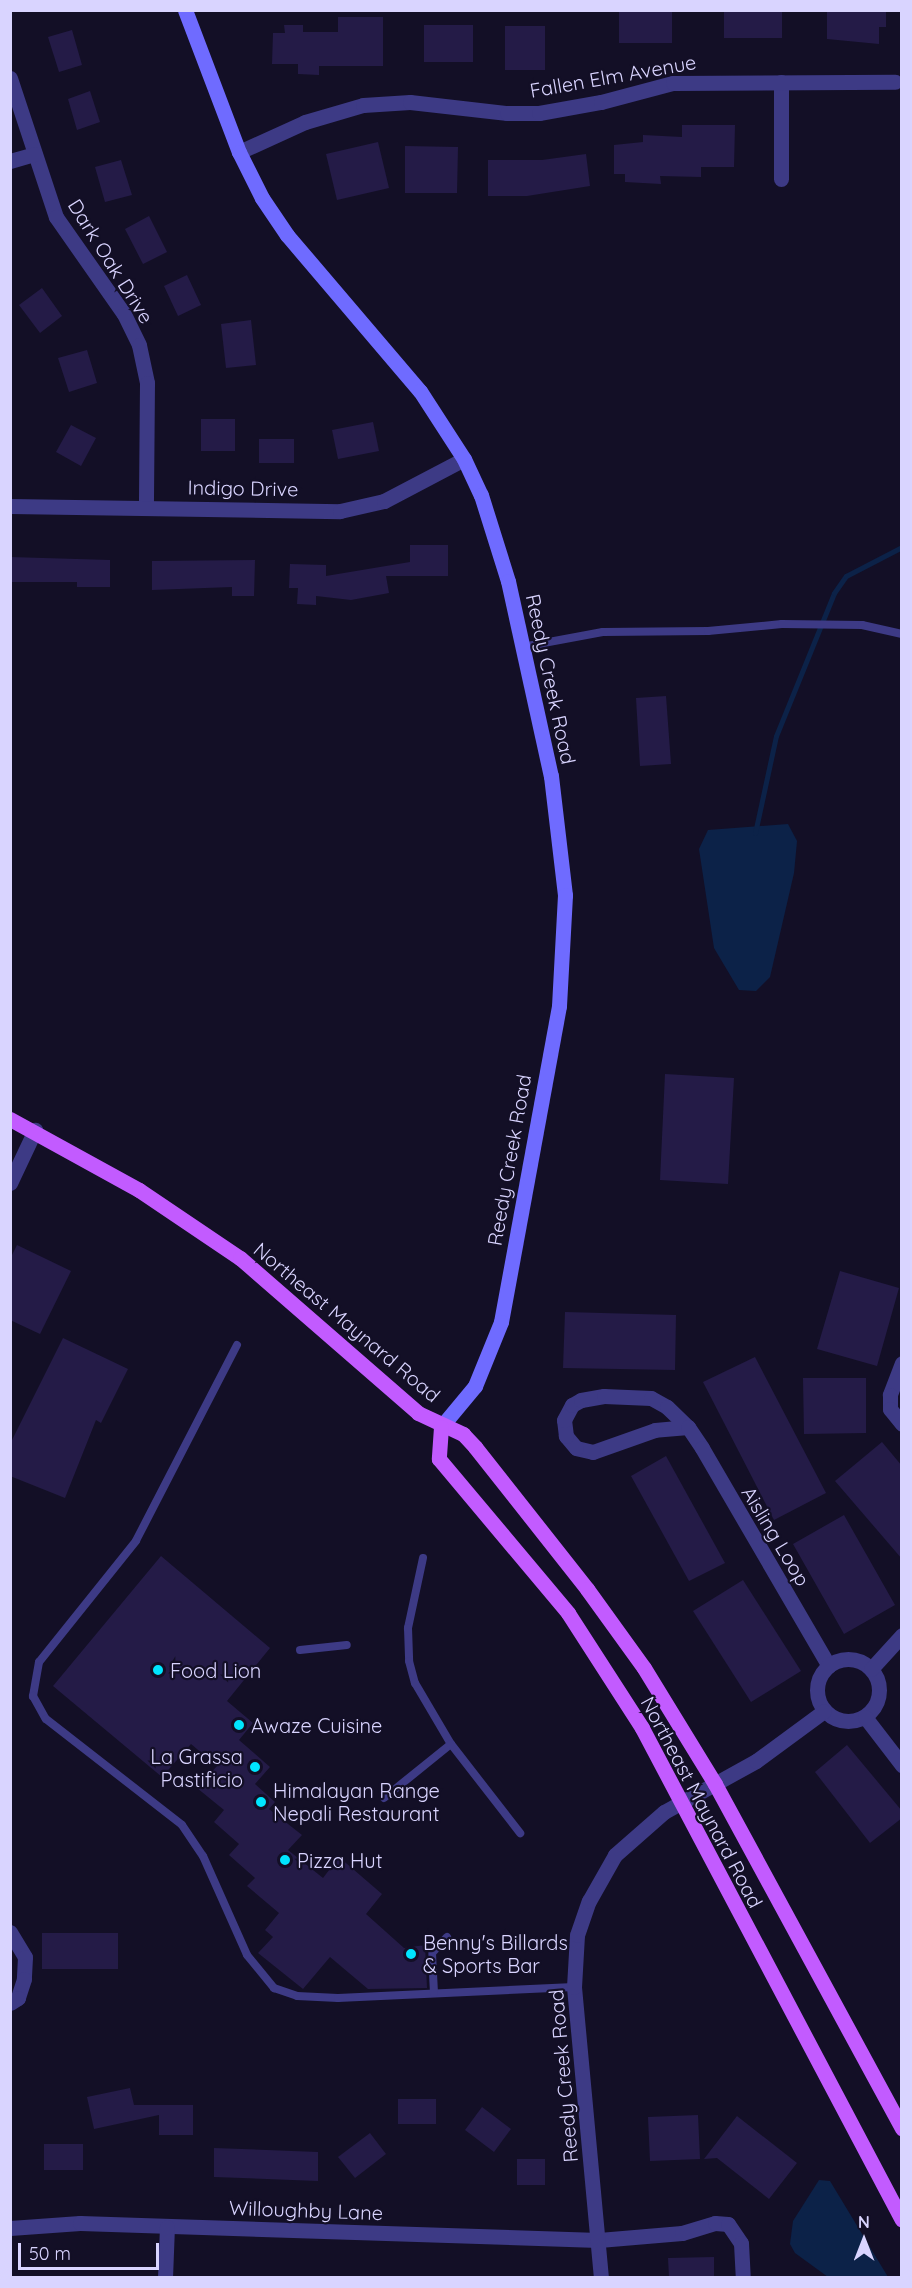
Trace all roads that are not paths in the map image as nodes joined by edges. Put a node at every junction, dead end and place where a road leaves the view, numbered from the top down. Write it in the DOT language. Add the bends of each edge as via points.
graph roads {
  1 [pos="185,10"];
  2 [pos="10,78"];
  3 [pos="781,82"];
  4 [pos="895,82"];
  5 [pos="239,152"];
  6 [pos="34,154"];
  7 [pos="10,161"];
  8 [pos="781,179"];
  9 [pos="464,459"];
  10 [pos="10,506"];
  11 [pos="146,508"];
  12 [pos="902,634"];
  13 [pos="522,647"];
  14 [pos="10,1119"];
  15 [pos="35,1130"];
  16 [pos="10,1183"];
  17 [pos="237,1345"];
  18 [pos="902,1363"];
  19 [pos="902,1424"];
  20 [pos="441,1427"];
  21 [pos="688,1427"];
  22 [pos="423,1558"];
  23 [pos="902,1635"];
  24 [pos="347,1645"];
  25 [pos="300,1650"];
  26 [pos="829,1666"];
  27 [pos="871,1670"];
  28 [pos="824,1711"];
  29 [pos="865,1717"];
  30 [pos="451,1744"];
  31 [pos="902,1765"];
  32 [pos="715,1784"];
  33 [pos="384,1798"];
  34 [pos="680,1801"];
  35 [pos="520,1833"];
  36 [pos="10,1932"];
  37 [pos="447,1937"];
  38 [pos="574,1987"];
  39 [pos="434,1993"];
  40 [pos="10,2003"];
  41 [pos="902,2128"];
  42 [pos="902,2220"];
  43 [pos="167,2227"];
  44 [pos="10,2228"];
  45 [pos="600,2240"];
  46 [pos="165,2277"];
  47 [pos="601,2277"];
  48 [pos="743,2277"];
  1 -- 5 [label="street, Reedy Creek Road"];
  2 -- 6 [label="street, Dark Oak Drive"];
  3 -- 4 [label="street, Fallen Elm Avenue"];
  3 -- 5 [label="street, Fallen Elm Avenue" via="673,83 539,113 426,103 363,105 305,122"];
  3 -- 8 [label="street"];
  5 -- 9 [label="street, Reedy Creek Road" via="287,235 420,391"];
  6 -- 7 [label="street"];
  6 -- 11 [label="street, Dark Oak Drive" via="56,217 124,314 139,345 147,383"];
  9 -- 11 [label="street, Indigo Drive" via="384,501 340,511"];
  9 -- 13 [label="street, Reedy Creek Road" via="497,542"];
  10 -- 11 [label="street, Indigo Drive"];
  12 -- 13 [label="lane" via="862,626 782,624 708,631 603,632"];
  13 -- 20 [label="street, Reedy Creek Road" via="551,776 562,857 564,928 559,1006 501,1322 476,1386"];
  14 -- 15 [label="main road, Northeast Maynard Road"];
  15 -- 16 [label="street"];
  15 -- 20 [label="main road, Northeast Maynard Road" via="138,1190 240,1258 418,1413"];
  17 -- 39 [label="lane" via="136,1540 39,1662 33,1696 46,1719 182,1825 203,1857 247,1955 274,1988 297,1996 338,1998"];
  18 -- 19 [label="street" via="890,1395 890,1409"];
  20 -- 32 [label="main road, Northeast Maynard Road" via="463,1434 475,1447 587,1589 644,1668"];
  20 -- 34 [label="main road, Northeast Maynard Road" via="439,1459 568,1613 642,1728"];
  21 -- 21 [label="street, Aisling Loop" via="651,1398 604,1396 581,1400 564,1420 566,1436 576,1448 593,1452 655,1430"];
  21 -- 26 [label="street, Aisling Loop"];
  22 -- 30 [label="lane" via="408,1628 409,1661 415,1683"];
  23 -- 27 [label="street"];
  24 -- 25 [label="lane"];
  26 -- 27 [label="street" via="846,1659"];
  26 -- 28 [label="street" via="822,1673 816,1692"];
  27 -- 29 [label="street" via="879,1689 878,1700"];
  28 -- 29 [label="street" via="848,1722"];
  28 -- 32 [label="street, Reedy Creek Road" via="756,1761"];
  29 -- 31 [label="street"];
  30 -- 33 [label="lane"];
  30 -- 35 [label="lane"];
  32 -- 34 [label="street, Reedy Creek Road"];
  32 -- 41 [label="main road, Northeast Maynard Road"];
  34 -- 38 [label="street, Reedy Creek Road" via="615,1855 589,1901 577,1935"];
  34 -- 42 [label="main road, Northeast Maynard Road"];
  36 -- 40 [label="street" via="25,1957 25,1968 18,1998"];
  37 -- 39 [label="lane" via="432,1953"];
  38 -- 39 [label="lane"];
  38 -- 45 [label="street, Reedy Creek Road"];
  43 -- 44 [label="street, Willoughby Lane" via="80,2223"];
  43 -- 45 [label="street, Willoughby Lane"];
  43 -- 46 [label="street"];
  45 -- 47 [label="street, Reedy Creek Road"];
  45 -- 48 [label="street, Willoughby Lane" via="674,2234 704,2224 728,2224 741,2243"];
}
